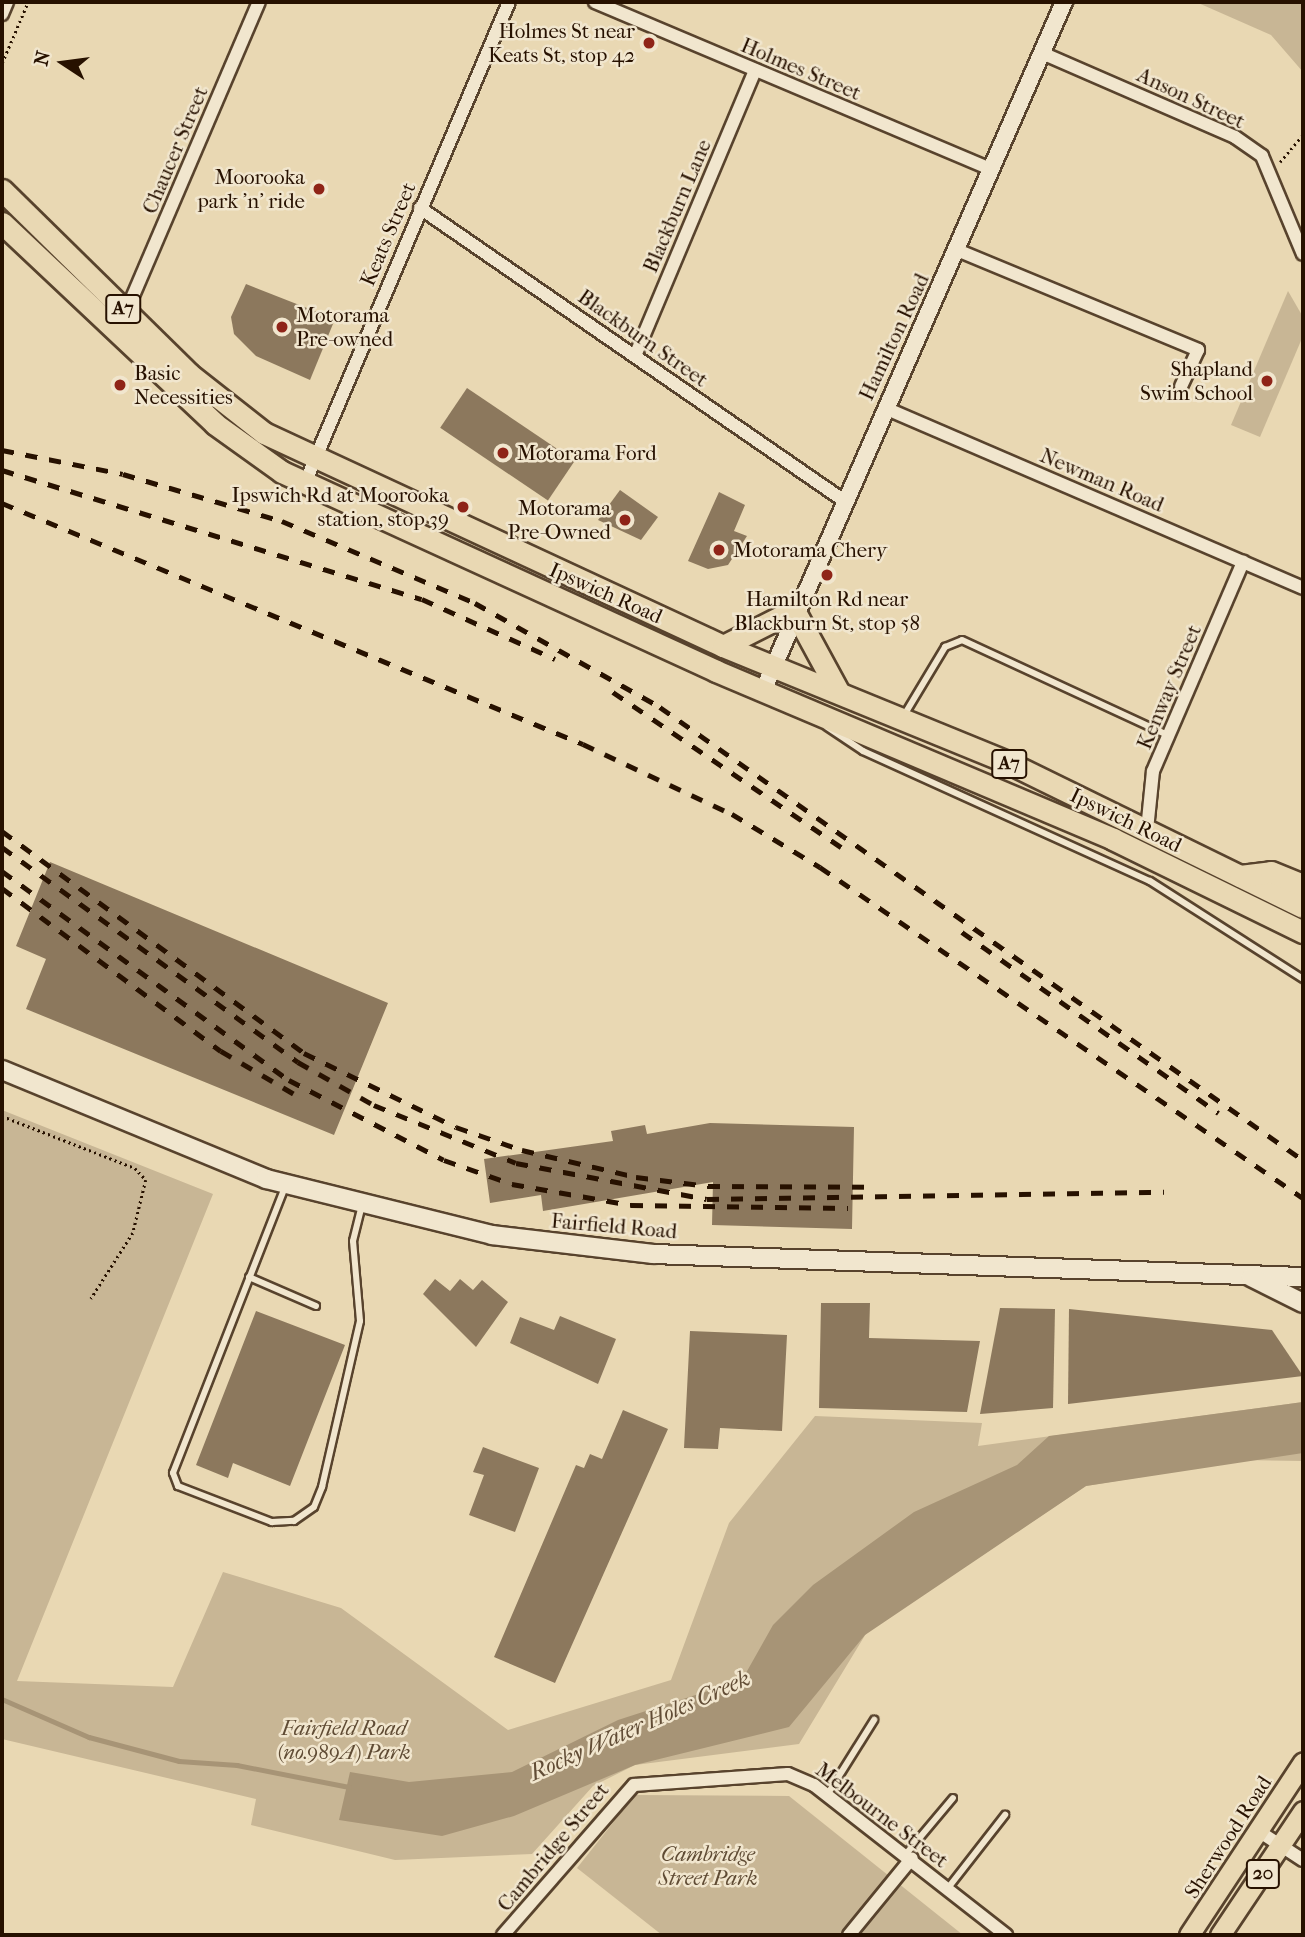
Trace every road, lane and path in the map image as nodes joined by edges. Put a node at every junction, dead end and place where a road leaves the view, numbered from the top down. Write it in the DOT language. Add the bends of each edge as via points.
graph roads {
  1 [pos="7,2"];
  2 [pos="28,2"];
  3 [pos="259,2"];
  4 [pos="509,2"];
  5 [pos="595,2"];
  6 [pos="1065,2"];
  7 [pos="2,14"];
  8 [pos="1042,53"];
  9 [pos="2,63"];
  10 [pos="755,71"];
  11 [pos="1303,135"];
  12 [pos="992,170"];
  13 [pos="1273,170"];
  14 [pos="2,190"];
  15 [pos="420,208"];
  16 [pos="2,223"];
  17 [pos="957,250"];
  18 [pos="1303,254"];
  19 [pos="126,313"];
  20 [pos="635,356"];
  21 [pos="1181,386"];
  22 [pos="885,408"];
  23 [pos="315,459"];
  24 [pos="305,483"];
  25 [pos="843,500"];
  26 [pos="1243,562"];
  27 [pos="1303,588"];
  28 [pos="794,610"];
  29 [pos="723,646"];
  30 [pos="772,667"];
  31 [pos="763,691"];
  32 [pos="839,693"];
  33 [pos="814,713"];
  34 [pos="902,719"];
  35 [pos="1169,736"];
  36 [pos="1147,830"];
  37 [pos="1240,876"];
  38 [pos="1303,885"];
  39 [pos="1303,907"];
  40 [pos="1303,932"];
  41 [pos="1303,979"];
  42 [pos="2,1070"];
  43 [pos="2,1116"];
  44 [pos="285,1185"];
  45 [pos="362,1205"];
  46 [pos="249,1277"];
  47 [pos="1251,1277"];
  48 [pos="1303,1277"];
  49 [pos="91,1299"];
  50 [pos="1303,1303"];
  51 [pos="316,1306"];
  52 [pos="874,1720"];
  53 [pos="1303,1762"];
  54 [pos="634,1785"];
  55 [pos="827,1795"];
  56 [pos="953,1798"];
  57 [pos="1303,1811"];
  58 [pos="1005,1815"];
  59 [pos="1260,1832"];
  60 [pos="1281,1846"];
  61 [pos="909,1856"];
  62 [pos="1303,1860"];
  63 [pos="948,1888"];
  64 [pos="503,1935"];
  65 [pos="849,1935"];
  66 [pos="1006,1935"];
  67 [pos="1189,1935"];
  68 [pos="1220,1935"];
  1 -- 7 [label="street"];
  2 -- 9 [label="path"];
  3 -- 19 [label="street, Chaucer Street"];
  4 -- 15 [label="street, Keats Street"];
  5 -- 10 [label="street, Holmes Street"];
  6 -- 8 [label="street, Hamilton Road"];
  8 -- 12 [label="street, Hamilton Road"];
  8 -- 13 [label="street, Anson Street" via="1235,137"];
  10 -- 12 [label="street, Holmes Street"];
  10 -- 20 [label="street, Blackburn Lane"];
  11 -- 13 [label="path"];
  12 -- 17 [label="street, Hamilton Road"];
  13 -- 18 [label="street, Anson Street"];
  14 -- 19 [label="highway, Ipswich Road / A7"];
  15 -- 20 [label="street, Blackburn Street"];
  15 -- 23 [label="street, Keats Street"];
  16 -- 24 [label="highway, Ipswich Road / A7" via="215,424"];
  17 -- 21 [label="street" via="1198,349"];
  17 -- 22 [label="street, Hamilton Road"];
  19 -- 23 [label="highway, Ipswich Road / A7" via="233,412"];
  20 -- 25 [label="street, Blackburn Street"];
  22 -- 25 [label="street, Hamilton Road"];
  22 -- 26 [label="street, Newman Road"];
  23 -- 24 [label="street, Keats Street"];
  23 -- 29 [label="highway, Ipswich Road / A7"];
  24 -- 31 [label="highway, Ipswich Road / A7"];
  25 -- 28 [label="street, Hamilton Road"];
  26 -- 27 [label="street, Newman Road"];
  26 -- 35 [label="street, Kenway Street"];
  28 -- 29 [label="highway"];
  28 -- 30 [label="street, Hamilton Road"];
  28 -- 32 [label="highway"];
  29 -- 30 [label="highway, Ipswich Road / A7"];
  30 -- 31 [label="street, Hamilton Road"];
  30 -- 32 [label="highway, Ipswich Road / A7"];
  31 -- 33 [label="highway, Ipswich Road / A7"];
  32 -- 34 [label="highway, Ipswich Road / A7"];
  33 -- 40 [label="highway, Ipswich Road / A7" via="1113,839"];
  33 -- 41 [label="lane, Ipswich Road" via="863,751 1186,901"];
  34 -- 35 [label="lane" via="945,647 962,640"];
  34 -- 36 [label="highway, Ipswich Road / A7"];
  35 -- 36 [label="street, Kenway Street" via="1147,791"];
  36 -- 37 [label="highway, Ipswich Road / A7"];
  37 -- 38 [label="highway" via="1271,872"];
  37 -- 39 [label="highway, A7"];
  42 -- 44 [label="main road, Fairfield Road"];
  43 -- 49 [label="path" via="135,1168 146,1180 133,1233"];
  44 -- 45 [label="main road, Fairfield Road"];
  44 -- 46 [label="lane"];
  45 -- 46 [label="lane" via="353,1241 360,1321 352,1368 322,1487 314,1507 294,1521 272,1522 178,1486 173,1473"];
  45 -- 47 [label="main road, Fairfield Road" via="492,1235 609,1251"];
  46 -- 51 [label="lane"];
  47 -- 48 [label="main road, Fairfield Road"];
  47 -- 50 [label="main road, Fairfield Road"];
  52 -- 55 [label="lane"];
  53 -- 59 [label="main road, Sherwood Road / 20"];
  54 -- 55 [label="street, Melbourne Street" via="788,1774"];
  54 -- 64 [label="street, Cambridge Street"];
  55 -- 61 [label="street, Melbourne Street"];
  56 -- 61 [label="lane"];
  57 -- 60 [label="main road, 20"];
  58 -- 63 [label="lane"];
  59 -- 60 [label="street"];
  59 -- 67 [label="main road, Sherwood Road / 20"];
  60 -- 62 [label="street"];
  60 -- 68 [label="main road, 20"];
  61 -- 63 [label="street, Melbourne Street"];
  61 -- 65 [label="street"];
  63 -- 66 [label="street, Melbourne Street"];
}
